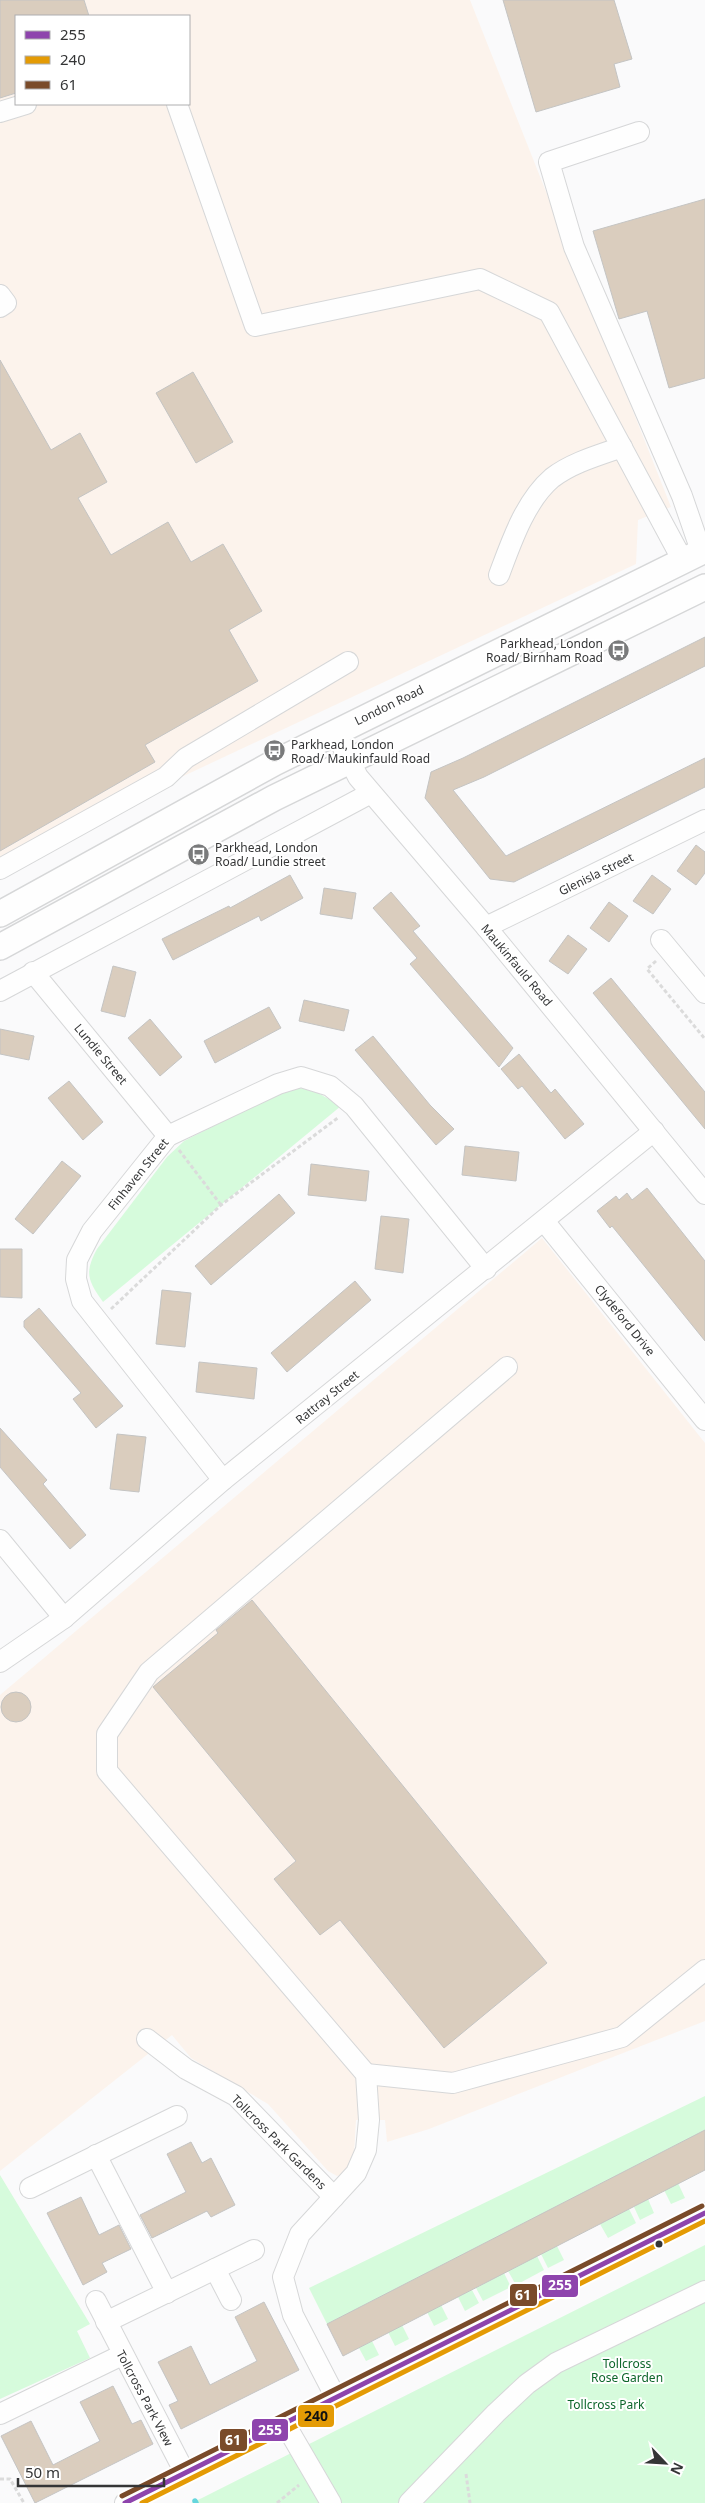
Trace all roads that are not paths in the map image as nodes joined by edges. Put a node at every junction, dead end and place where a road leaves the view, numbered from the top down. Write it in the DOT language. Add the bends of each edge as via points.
graph roads {
  1 [pos="23,105"];
  2 [pos="177,105"];
  3 [pos="0,112"];
  4 [pos="639,132"];
  5 [pos="0,296"];
  6 [pos="0,307"];
  7 [pos="622,447"];
  8 [pos="696,554"];
  9 [pos="498,575"];
  10 [pos="705,587"];
  11 [pos="348,662"];
  12 [pos="335,732"];
  13 [pos="350,761"];
  14 [pos="371,792"];
  15 [pos="705,820"];
  16 [pos="0,869"];
  17 [pos="0,914"];
  18 [pos="486,927"];
  19 [pos="665,945"];
  20 [pos="0,947"];
  21 [pos="33,972"];
  22 [pos="0,991"];
  23 [pos="705,993"];
  24 [pos="654,1131"];
  25 [pos="168,1136"];
  26 [pos="704,1191"];
  27 [pos="544,1221"];
  28 [pos="486,1269"];
  29 [pos="507,1367"];
  30 [pos="705,1420"];
  31 [pos="223,1480"];
  32 [pos="0,1540"];
  33 [pos="64,1618"];
  34 [pos="0,1662"];
  35 [pos="705,1970"];
  36 [pos="147,2039"];
  37 [pos="366,2074"];
  38 [pos="177,2116"];
  39 [pos="96,2155"];
  40 [pos="30,2188"];
  41 [pos="334,2197"];
  42 [pos="705,2213"];
  43 [pos="254,2250"];
  44 [pos="215,2269"];
  45 [pos="705,2291"];
  46 [pos="167,2292"];
  47 [pos="231,2300"];
  48 [pos="96,2301"];
  49 [pos="106,2322"];
  50 [pos="122,2355"];
  51 [pos="336,2398"];
  52 [pos="0,2414"];
  53 [pos="285,2424"];
  54 [pos="185,2473"];
  55 [pos="124,2503"];
  56 [pos="331,2503"];
  57 [pos="410,2503"];
  1 -- 3 [label="street"];
  2 -- 7 [label="street" via="255,326 480,279 549,312"];
  4 -- 8 [label="street" via="549,162 574,247 682,496"];
  5 -- 6 [label="street" via="6,303"];
  7 -- 8 [label="street"];
  7 -- 9 [label="street" via="553,478 528,509"];
  8 -- 12 [label="main road, London Road"];
  10 -- 13 [label="main road"];
  11 -- 16 [label="street" via="186,758 166,777"];
  12 -- 13 [label="street, Maukinfauld Road"];
  12 -- 17 [label="main road, London Road"];
  13 -- 14 [label="street, Maukinfauld Road"];
  13 -- 20 [label="main road" via="274,798"];
  14 -- 18 [label="street, Maukinfauld Road"];
  14 -- 21 [label="street"];
  15 -- 18 [label="street, Glenisla Street"];
  18 -- 24 [label="street, Maukinfauld Road"];
  19 -- 23 [label="street"];
  21 -- 22 [label="street"];
  21 -- 25 [label="street, Lundie Street"];
  24 -- 26 [label="street, Maukinfauld Road"];
  24 -- 27 [label="street, Rattray Street"];
  25 -- 28 [label="street, Finhaven Street" via="278,1084 301,1077 330,1086 354,1106"];
  25 -- 31 [label="street, Finhaven Street" via="92,1230 77,1260 76,1279 82,1301"];
  27 -- 28 [label="street, Rattray Street"];
  27 -- 30 [label="street, Clydeford Drive"];
  28 -- 31 [label="street, Rattray Street"];
  29 -- 37 [label="street" via="148,1672 107,1734 107,1771"];
  31 -- 33 [label="street, Rattray Street"];
  32 -- 33 [label="street"];
  33 -- 34 [label="street, Rattray Street"];
  35 -- 37 [label="street" via="622,2037 453,2083"];
  36 -- 41 [label="street, Tollcross Park Gardens" via="186,2069 236,2096"];
  37 -- 41 [label="street, Tollcross Park Gardens" via="369,2120 366,2150 356,2173"];
  38 -- 39 [label="street"];
  39 -- 40 [label="street"];
  39 -- 46 [label="street"];
  41 -- 51 [label="street, Tollcross Park Gardens" via="300,2234 283,2277 293,2316"];
  42 -- 51 [label="street"];
  43 -- 44 [label="street"];
  44 -- 46 [label="street"];
  44 -- 47 [label="street"];
  45 -- 57 [label="street" via="556,2363 496,2413"];
  46 -- 49 [label="street"];
  48 -- 49 [label="street, Tollcross Park View"];
  49 -- 50 [label="street, Tollcross Park View"];
  50 -- 52 [label="street"];
  50 -- 54 [label="street, Tollcross Park View"];
  51 -- 53 [label="street"];
  53 -- 54 [label="street"];
  53 -- 56 [label="street"];
  54 -- 55 [label="street"];
}
